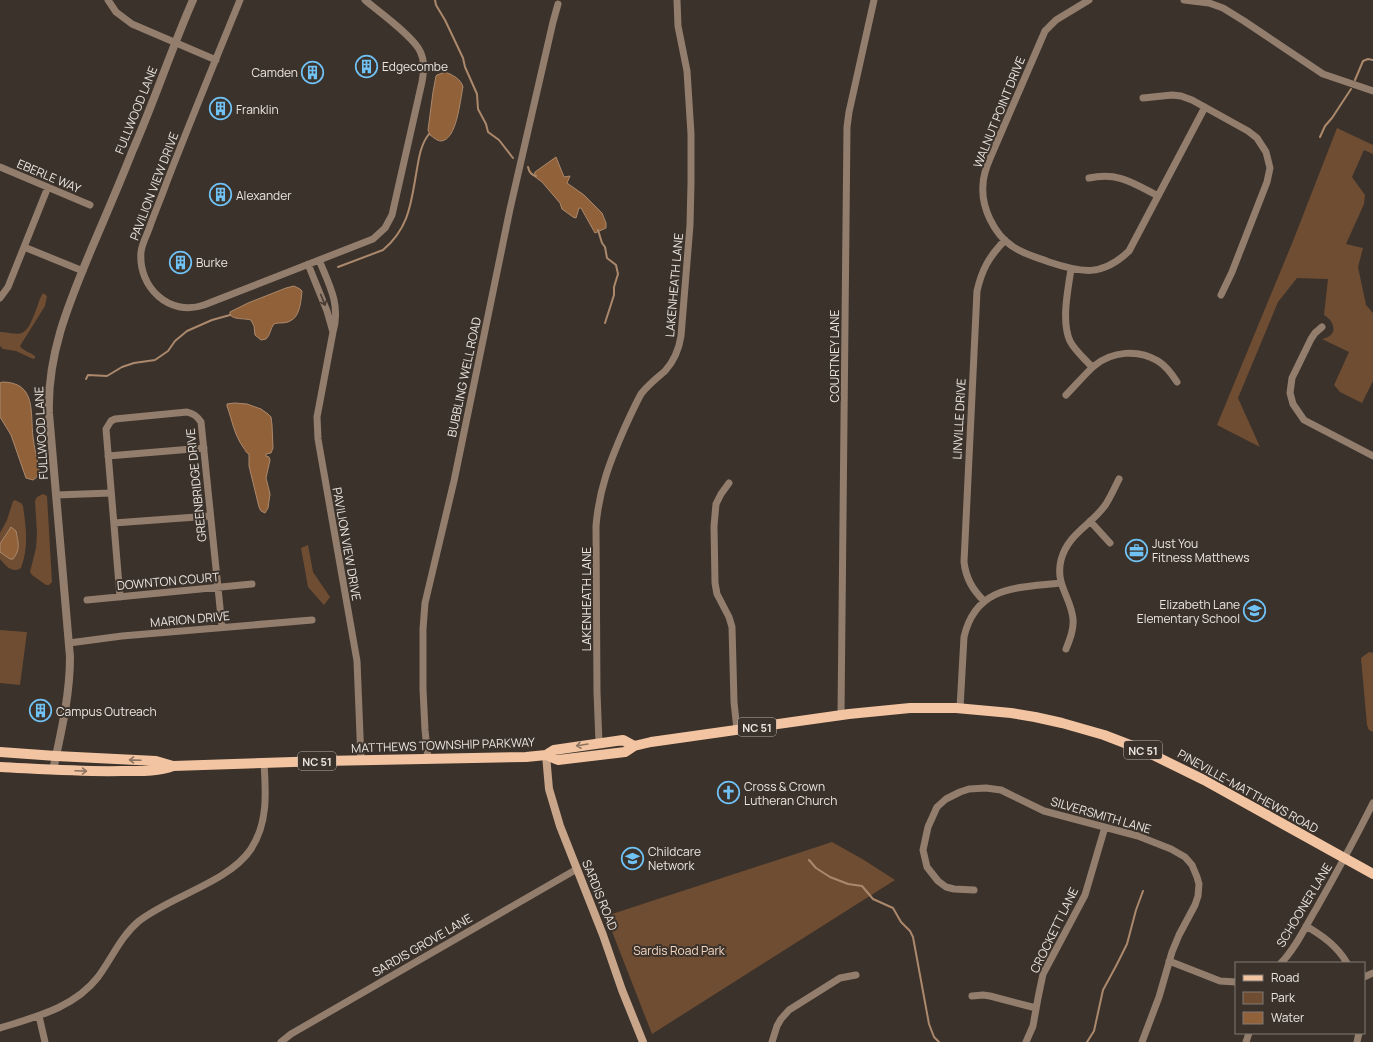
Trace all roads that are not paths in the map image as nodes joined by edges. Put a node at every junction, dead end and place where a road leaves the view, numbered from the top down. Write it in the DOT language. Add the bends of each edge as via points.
graph roads {
  1 [pos="108,0"];
  2 [pos="193,0"];
  3 [pos="240,0"];
  4 [pos="365,0"];
  5 [pos="677,0"];
  6 [pos="874,0"];
  7 [pos="1089,0"];
  8 [pos="1184,0"];
  9 [pos="558,4"];
  10 [pos="175,42"];
  11 [pos="216,60"];
  12 [pos="1373,91"];
  13 [pos="1143,98"];
  14 [pos="1205,107"];
  15 [pos="0,167"];
  16 [pos="1089,178"];
  17 [pos="48,187"];
  18 [pos="1158,196"];
  19 [pos="90,205"];
  20 [pos="1005,240"];
  21 [pos="24,247"];
  22 [pos="319,260"];
  23 [pos="308,264"];
  24 [pos="1071,269"];
  25 [pos="83,271"];
  26 [pos="1221,295"];
  27 [pos="0,298"];
  28 [pos="1322,327"];
  29 [pos="333,332"];
  30 [pos="1092,368"];
  31 [pos="1177,382"];
  32 [pos="1066,395"];
  33 [pos="204,448"];
  34 [pos="108,456"];
  35 [pos="1373,456"];
  36 [pos="1118,479"];
  37 [pos="729,483"];
  38 [pos="111,493"];
  39 [pos="56,495"];
  40 [pos="210,516"];
  41 [pos="1090,521"];
  42 [pos="114,523"];
  43 [pos="1110,543"];
  44 [pos="1061,583"];
  45 [pos="252,584"];
  46 [pos="217,587"];
  47 [pos="120,597"];
  48 [pos="87,600"];
  49 [pos="984,602"];
  50 [pos="312,620"];
  51 [pos="222,628"];
  52 [pos="69,643"];
  53 [pos="1066,649"];
  54 [pos="960,708"];
  55 [pos="841,715"];
  56 [pos="737,730"];
  57 [pos="599,743"];
  58 [pos="634,746"];
  59 [pos="0,752"];
  60 [pos="546,755"];
  61 [pos="56,756"];
  62 [pos="428,759"];
  63 [pos="361,760"];
  64 [pos="264,763"];
  65 [pos="174,766"];
  66 [pos="0,767"];
  67 [pos="53,770"];
  68 [pos="1373,803"];
  69 [pos="1105,827"];
  70 [pos="1344,858"];
  71 [pos="577,869"];
  72 [pos="1373,874"];
  73 [pos="974,890"];
  74 [pos="1306,926"];
  75 [pos="1169,961"];
  76 [pos="1282,962"];
  77 [pos="1346,962"];
  78 [pos="856,975"];
  79 [pos="1235,982"];
  80 [pos="972,996"];
  81 [pos="1036,1008"];
  82 [pos="39,1016"];
  83 [pos="0,1028"];
  84 [pos="45,1042"];
  85 [pos="281,1042"];
  86 [pos="643,1042"];
  87 [pos="772,1042"];
  88 [pos="1026,1042"];
  89 [pos="1142,1042"];
  1 -- 10 [label="street" via="123,19"];
  2 -- 10 [label="street, FULLWOOD LANE"];
  3 -- 11 [label="street, PAVILION VIEW DRIVE"];
  4 -- 22 [label="street, PAVILION VIEW DRIVE" via="414,42 423,61 423,76 392,215 385,228 373,239"];
  5 -- 57 [label="street, LAKENHEATH LANE" via="678,26 687,71 691,134 690,225 681,336 678,350 670,365 649,385 638,400 610,461 598,502 596,526"];
  6 -- 55 [label="street, COURTNEY LANE" via="847,127"];
  7 -- 20 [label="street, WALNUT POINT DRIVE" via="1061,16 1045,30 990,156 984,174 984,200 992,223"];
  8 -- 12 [label="street" via="1209,3 1223,8 1323,74"];
  9 -- 62 [label="street, BUBBLING WELL ROAD" via="510,209 457,468 426,603 423,629"];
  10 -- 11 [label="street"];
  10 -- 25 [label="street, FULLWOOD LANE" via="155,99"];
  11 -- 23 [label="street, PAVILION VIEW DRIVE" via="142,246 141,255 146,277 151,288 166,302 190,308 204,305"];
  13 -- 14 [label="street" via="1172,95 1192,100"];
  14 -- 18 [label="street, WALNUT POINT DRIVE"];
  14 -- 26 [label="street" via="1253,134 1264,147 1270,164 1267,182"];
  15 -- 17 [label="street, EBERLE WAY"];
  16 -- 18 [label="street" via="1110,176 1124,179"];
  17 -- 19 [label="street, EBERLE WAY"];
  17 -- 21 [label="street"];
  18 -- 24 [label="street, WALNUT POINT DRIVE" via="1130,251 1122,258 1099,270 1089,272"];
  20 -- 24 [label="street, WALNUT POINT DRIVE" via="1025,254"];
  20 -- 49 [label="street, LINVILLE DRIVE" via="986,263 977,291 964,562 970,585"];
  21 -- 25 [label="street"];
  21 -- 27 [label="street" via="8,288"];
  22 -- 23 [label="street, PAVILION VIEW DRIVE"];
  22 -- 29 [label="street, PAVILION VIEW DRIVE" via="336,310"];
  23 -- 29 [label="street, PAVILION VIEW DRIVE, one-way"];
  24 -- 30 [label="street" via="1066,313 1068,334 1077,351"];
  25 -- 39 [label="street, FULLWOOD LANE" via="60,330 50,376 49,413"];
  28 -- 35 [label="street" via="1315,332 1292,378 1290,393 1293,404 1308,423"];
  29 -- 63 [label="street, PAVILION VIEW DRIVE" via="317,417 318,439 357,661"];
  30 -- 31 [label="street" via="1100,361 1129,352 1159,362 1170,371"];
  30 -- 32 [label="street"];
  33 -- 34 [label="street"];
  33 -- 34 [label="street, GREENBRIDGE DRIVE" via="201,422 198,416 187,412 111,421 106,429"];
  33 -- 40 [label="street, GREENBRIDGE DRIVE"];
  34 -- 38 [label="street, GREENBRIDGE DRIVE"];
  36 -- 41 [label="street" via="1106,504"];
  37 -- 56 [label="street" via="720,494 714,526 717,594 730,617 732,627"];
  38 -- 39 [label="street"];
  38 -- 42 [label="street, GREENBRIDGE DRIVE"];
  39 -- 52 [label="street, FULLWOOD LANE"];
  40 -- 42 [label="street"];
  40 -- 46 [label="street, GREENBRIDGE DRIVE"];
  41 -- 43 [label="street"];
  41 -- 44 [label="street" via="1065,549 1060,569"];
  42 -- 47 [label="street, GREENBRIDGE DRIVE"];
  44 -- 49 [label="street" via="1012,588"];
  44 -- 53 [label="street" via="1073,619 1072,634"];
  45 -- 46 [label="street, DOWNTON COURT"];
  46 -- 47 [label="street, DOWNTON COURT"];
  46 -- 51 [label="street, GREENBRIDGE DRIVE"];
  47 -- 48 [label="street, DOWNTON COURT"];
  49 -- 54 [label="street" via="973,613 965,633"];
  50 -- 51 [label="street, MARION DRIVE"];
  51 -- 52 [label="street, MARION DRIVE"];
  52 -- 61 [label="street, FULLWOOD LANE" via="70,681"];
  54 -- 55 [label="main road, PINEVILLE-MATTHEWS ROAD / NC 51" via="910,708"];
  54 -- 70 [label="main road, PINEVILLE-MATTHEWS ROAD / NC 51" via="1035,717 1129,744 1185,770"];
  55 -- 56 [label="main road, PINEVILLE-MATTHEWS ROAD / NC 51"];
  56 -- 58 [label="main road, PINEVILLE-MATTHEWS ROAD / NC 51"];
  57 -- 58 [label="main road, PINEVILLE-MATTHEWS ROAD / NC 51" via="623,740"];
  57 -- 60 [label="main road, PINEVILLE-MATTHEWS ROAD / NC 51, one-way" via="554,750"];
  58 -- 60 [label="main road, PINEVILLE-MATTHEWS ROAD / NC 51" via="625,752 558,760"];
  59 -- 61 [label="main road, MATTHEWS TOWNSHIP PARKWAY / NC 51"];
  60 -- 62 [label="main road, MATTHEWS TOWNSHIP PARKWAY / NC 51"];
  60 -- 71 [label="main road, SARDIS ROAD" via="554,808"];
  65 -- 61 [label="main road, MATTHEWS TOWNSHIP PARKWAY / NC 51, one-way" via="156,761"];
  61 -- 67 [label="street, FULLWOOD LANE"];
  62 -- 63 [label="main road, MATTHEWS TOWNSHIP PARKWAY / NC 51"];
  63 -- 64 [label="main road, MATTHEWS TOWNSHIP PARKWAY / NC 51"];
  64 -- 65 [label="main road, MATTHEWS TOWNSHIP PARKWAY / NC 51"];
  64 -- 82 [label="street" via="265,810 259,833 247,854 228,871 140,921 121,941 92,984 68,1003"];
  67 -- 65 [label="main road, MATTHEWS TOWNSHIP PARKWAY / NC 51, one-way" via="155,771"];
  66 -- 67 [label="main road, MATTHEWS TOWNSHIP PARKWAY / NC 51"];
  68 -- 70 [label="street, SCHOONER LANE"];
  69 -- 73 [label="street, SILVERSMITH LANE" via="1044,811 1000,790 977,788 953,795 941,803 932,817 923,844 925,862 933,877 946,887"];
  69 -- 75 [label="street, SILVERSMITH LANE" via="1171,849 1184,857 1195,871 1199,884 1197,901 1176,941"];
  69 -- 81 [label="street, CROCKETT LANE" via="1085,895 1043,974"];
  70 -- 72 [label="main road, PINEVILLE-MATTHEWS ROAD / NC 51"];
  70 -- 74 [label="street, SCHOONER LANE"];
  71 -- 85 [label="street, SARDIS GROVE LANE"];
  71 -- 86 [label="main road, SARDIS ROAD"];
  74 -- 76 [label="street, SCHOONER LANE"];
  74 -- 77 [label="street" via="1330,942"];
  75 -- 79 [label="street" via="1220,981"];
  75 -- 89 [label="street, SILVERSMITH LANE"];
  78 -- 87 [label="street" via="840,978 789,1010 776,1026"];
  80 -- 81 [label="street" via="990,996"];
  81 -- 88 [label="street, CROCKETT LANE" via="1033,1026"];
  82 -- 83 [label="street"];
  82 -- 84 [label="street"];
}
